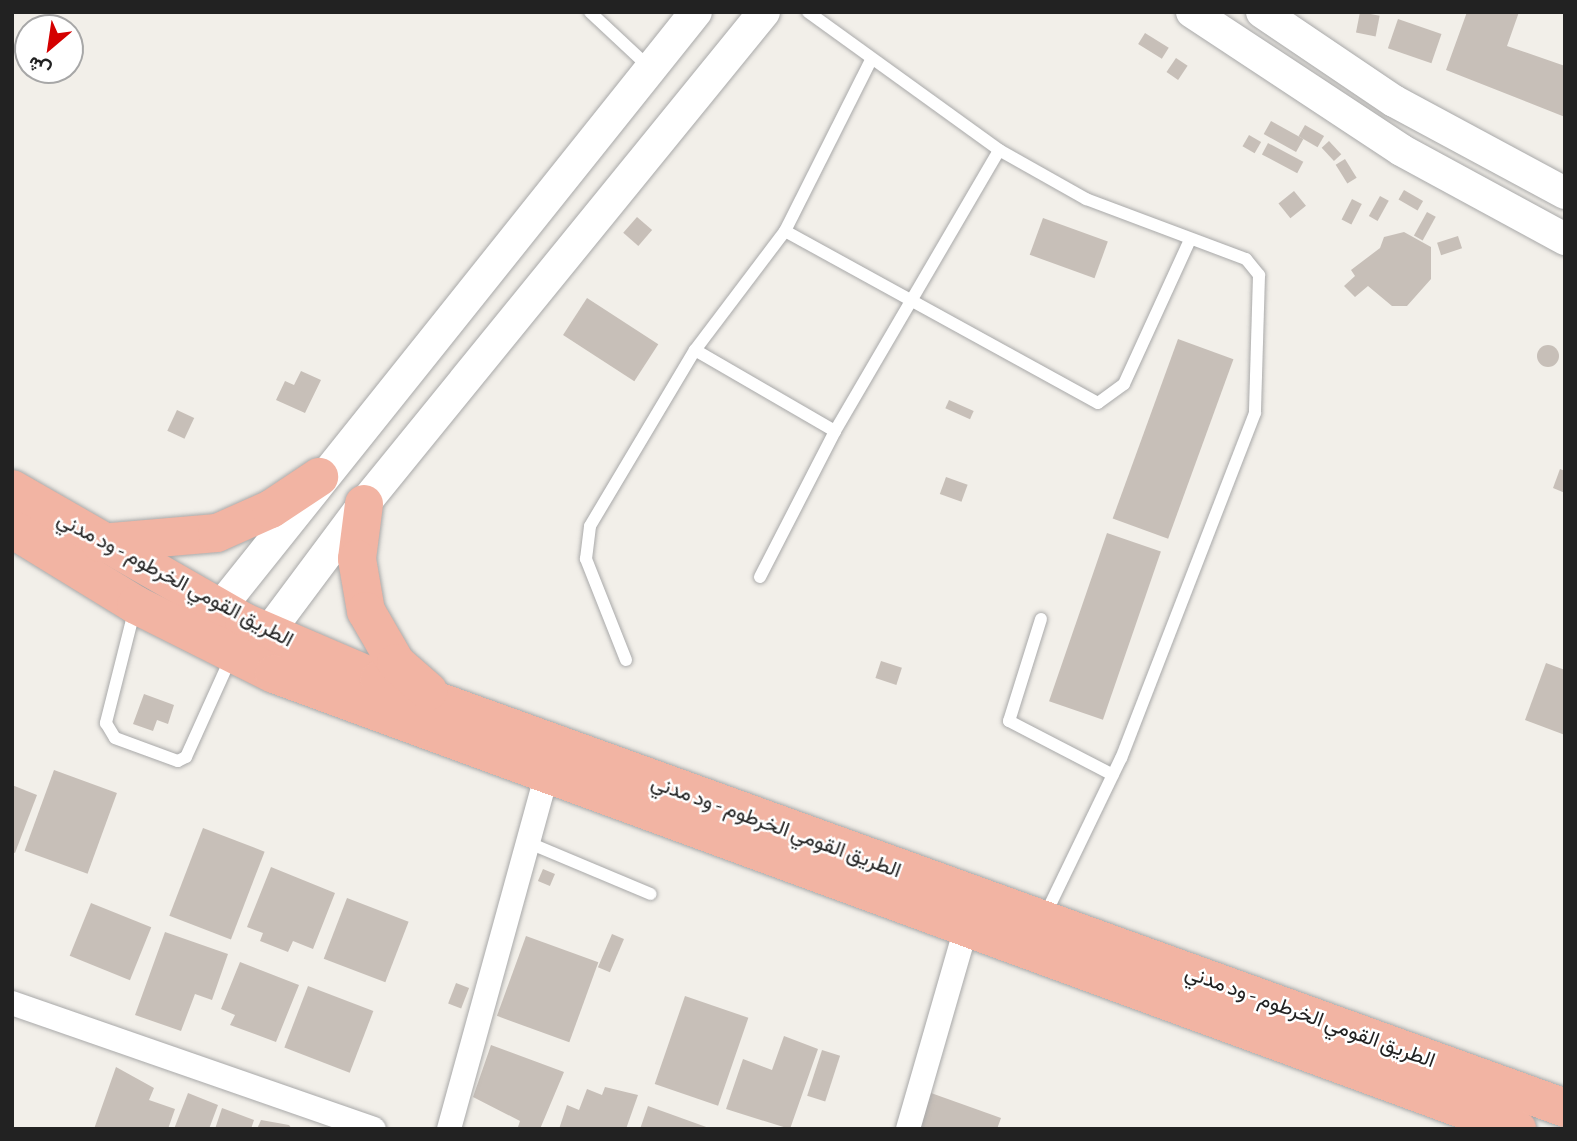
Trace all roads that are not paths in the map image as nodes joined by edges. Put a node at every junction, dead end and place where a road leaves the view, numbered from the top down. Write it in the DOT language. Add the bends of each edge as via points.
graph roads {
  1 [pos="590,12"];
  2 [pos="695,12"];
  3 [pos="764,12"];
  4 [pos="808,12"];
  5 [pos="1192,12"];
  6 [pos="1262,12"];
  7 [pos="871,61"];
  8 [pos="650,68"];
  9 [pos="999,150"];
  10 [pos="1565,193"];
  11 [pos="785,231"];
  12 [pos="1565,239"];
  13 [pos="1190,240"];
  14 [pos="909,304"];
  15 [pos="695,350"];
  16 [pos="835,431"];
  17 [pos="320,477"];
  18 [pos="12,489"];
  19 [pos="364,504"];
  20 [pos="12,529"];
  21 [pos="100,543"];
  22 [pos="760,577"];
  23 [pos="136,604"];
  24 [pos="219,609"];
  25 [pos="1041,619"];
  26 [pos="268,634"];
  27 [pos="232,655"];
  28 [pos="626,660"];
  29 [pos="445,706"];
  30 [pos="1113,775"];
  31 [pos="546,776"];
  32 [pos="527,842"];
  33 [pos="651,894"];
  34 [pos="1042,922"];
  35 [pos="966,928"];
  36 [pos="12,1003"];
  37 [pos="1565,1108"];
  38 [pos="1447,1117"];
  39 [pos="374,1129"];
  40 [pos="449,1129"];
  41 [pos="908,1129"];
  42 [pos="1517,1129"];
  1 -- 8 [label="lane"];
  2 -- 8 [label="street"];
  3 -- 19 [label="street"];
  4 -- 7 [label="lane"];
  5 -- 12 [label="street" via="1401,150"];
  6 -- 10 [label="street" via="1394,101"];
  7 -- 9 [label="lane"];
  7 -- 11 [label="lane"];
  8 -- 17 [label="street"];
  9 -- 13 [label="lane" via="1086,199"];
  9 -- 14 [label="lane"];
  11 -- 14 [label="lane"];
  11 -- 15 [label="lane"];
  13 -- 14 [label="lane" via="1124,384 1098,403"];
  13 -- 30 [label="lane" via="1246,259 1259,275 1258,399"];
  14 -- 16 [label="lane"];
  15 -- 16 [label="lane"];
  15 -- 28 [label="lane" via="586,543 586,559"];
  16 -- 22 [label="lane"];
  17 -- 21 [label="highway" via="271,509 217,534"];
  17 -- 24 [label="street"];
  18 -- 21 [label="highway, الطريق القومي الخرطوم - ود مدني"];
  19 -- 26 [label="street"];
  19 -- 29 [label="highway" via="357,559 366,611 397,663"];
  20 -- 23 [label="highway, الطريق القومي الخرطوم - ود مدني"];
  21 -- 24 [label="highway, الطريق القومي الخرطوم - ود مدني"];
  23 -- 27 [label="highway, الطريق القومي الخرطوم - ود مدني"];
  23 -- 27 [label="lane" via="106,723 115,738 178,761 186,757"];
  24 -- 26 [label="highway, الطريق القومي الخرطوم - ود مدني"];
  25 -- 30 [label="lane" via="1009,721"];
  26 -- 29 [label="highway, الطريق القومي الخرطوم - ود مدني"];
  27 -- 31 [label="highway, الطريق القومي الخرطوم - ود مدني"];
  29 -- 34 [label="highway, الطريق القومي الخرطوم - ود مدني"];
  30 -- 34 [label="lane"];
  31 -- 32 [label="street"];
  31 -- 35 [label="highway, الطريق القومي الخرطوم - ود مدني"];
  32 -- 33 [label="lane"];
  32 -- 40 [label="street"];
  34 -- 37 [label="highway, الطريق القومي الخرطوم - ود مدني"];
  35 -- 38 [label="highway, الطريق القومي الخرطوم - ود مدني"];
  35 -- 41 [label="street"];
  36 -- 39 [label="street"];
  38 -- 42 [label="highway, الطريق القومي الخرطوم - ود مدني"];
}
